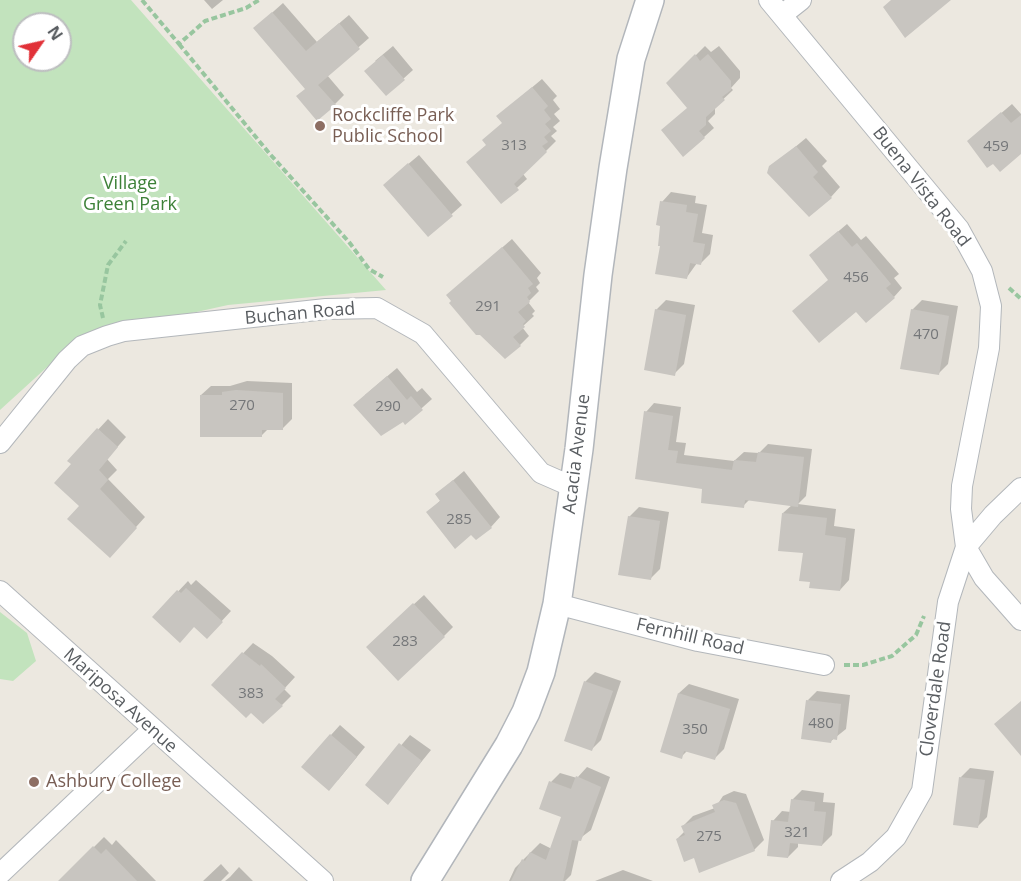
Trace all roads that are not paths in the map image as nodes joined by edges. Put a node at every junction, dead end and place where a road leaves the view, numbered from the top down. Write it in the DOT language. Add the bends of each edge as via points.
graph roads {
  1 [pos="650,0"];
  2 [pos="769,0"];
  3 [pos="801,0"];
  4 [pos="782,15"];
  5 [pos="0,443"];
  6 [pos="573,487"];
  7 [pos="1021,488"];
  8 [pos="966,547"];
  9 [pos="0,591"];
  10 [pos="557,604"];
  11 [pos="1021,620"];
  12 [pos="824,665"];
  13 [pos="152,730"];
  14 [pos="0,874"];
  15 [pos="322,881"];
  16 [pos="425,881"];
  17 [pos="841,881"];
  1 -- 6 [label="street, Acacia Avenue" via="631,59 613,168"];
  2 -- 4 [label="street, Buena Vista Road"];
  3 -- 4 [label="street"];
  4 -- 8 [label="street, Buena Vista Road" via="959,229 982,272 991,306 989,348 962,486"];
  5 -- 6 [label="street, Buchan Road" via="67,360 81,346 107,336 326,309 377,308 423,334 541,473"];
  6 -- 10 [label="street, Acacia Avenue"];
  7 -- 8 [label="street, Cloverdale Road"];
  8 -- 11 [label="street" via="984,578"];
  8 -- 17 [label="street, Cloverdale Road" via="948,602 922,791 896,837"];
  9 -- 13 [label="street, Mariposa Avenue"];
  10 -- 12 [label="street, Fernhill Road" via="698,640"];
  10 -- 16 [label="street, Acacia Avenue" via="541,672 526,712"];
  13 -- 14 [label="street"];
  13 -- 15 [label="street, Mariposa Avenue"];
}
